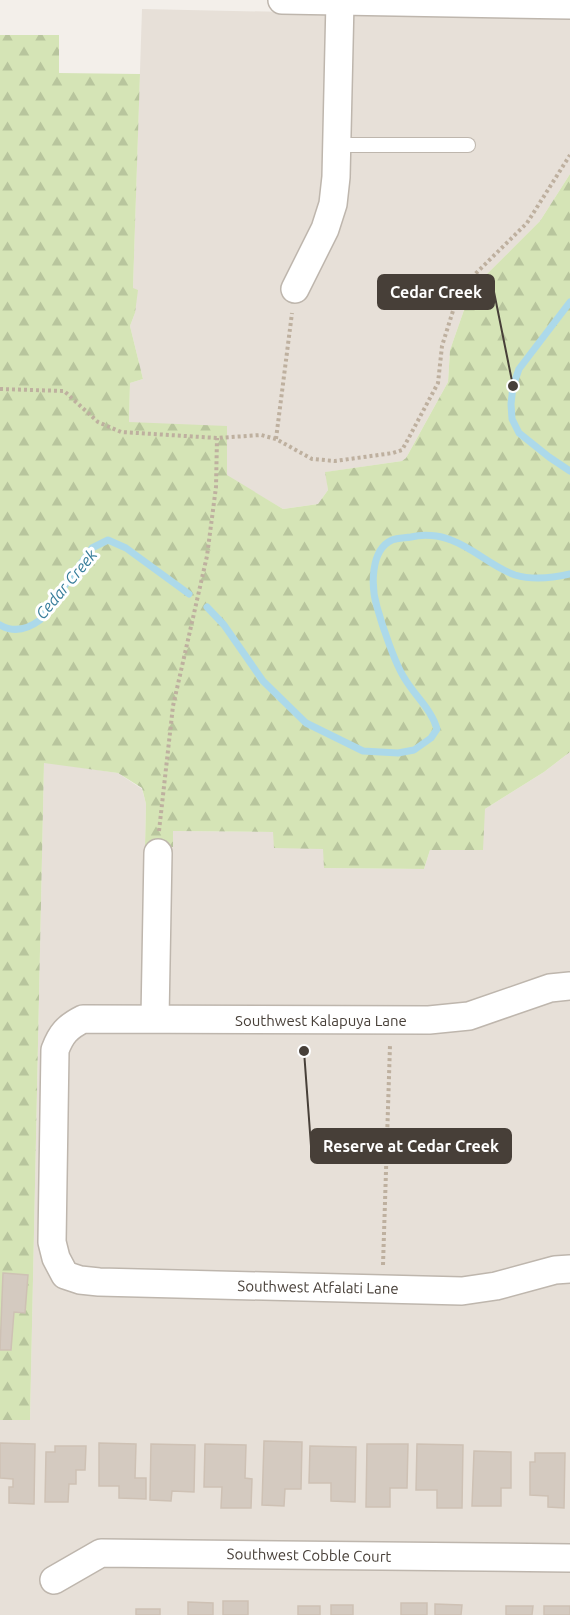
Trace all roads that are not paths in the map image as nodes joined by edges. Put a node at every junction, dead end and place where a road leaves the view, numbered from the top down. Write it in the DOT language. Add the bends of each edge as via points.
graph roads {
  1 [pos="282,0"];
  2 [pos="340,1"];
  3 [pos="570,5"];
  4 [pos="336,145"];
  5 [pos="468,145"];
  6 [pos="295,288"];
  7 [pos="158,853"];
  8 [pos="570,986"];
  9 [pos="155,1018"];
  10 [pos="570,1269"];
  11 [pos="65,1275"];
  12 [pos="570,1558"];
  13 [pos="54,1580"];
  1 -- 2 [label="street"];
  2 -- 3 [label="street"];
  2 -- 4 [label="street"];
  4 -- 5 [label="lane"];
  4 -- 6 [label="street" via="334,195 328,221"];
  7 -- 9 [label="street"];
  8 -- 9 [label="street, Southwest Kalapuya Lane" via="550,988 470,1016 429,1020"];
  9 -- 11 [label="street, Southwest Kalapuya Lane" via="83,1019 69,1026 60,1037 56,1050 52,1242"];
  10 -- 11 [label="street, Southwest Atfalati Lane" via="462,1291 99,1282"];
  12 -- 13 [label="street, Southwest Cobble Court" via="102,1553"];
}
